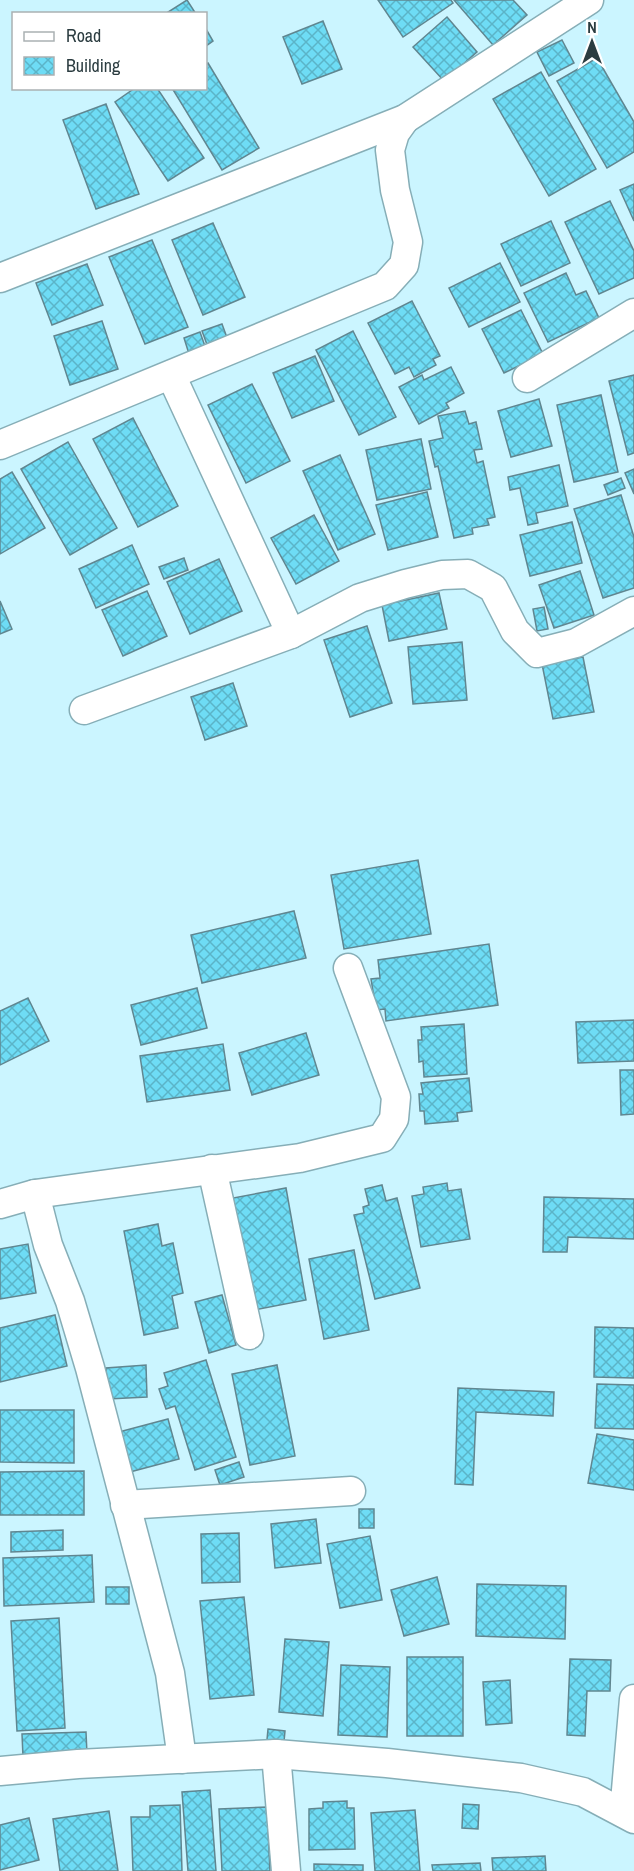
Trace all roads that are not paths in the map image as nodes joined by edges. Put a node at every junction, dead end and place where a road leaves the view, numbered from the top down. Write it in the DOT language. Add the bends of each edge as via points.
graph roads {
  1 [pos="589,0"];
  2 [pos="405,119"];
  3 [pos="0,278"];
  4 [pos="634,313"];
  5 [pos="171,375"];
  6 [pos="527,378"];
  7 [pos="0,444"];
  8 [pos="634,612"];
  9 [pos="291,634"];
  10 [pos="84,710"];
  11 [pos="348,968"];
  12 [pos="212,1169"];
  13 [pos="35,1194"];
  14 [pos="0,1203"];
  15 [pos="249,1335"];
  16 [pos="351,1491"];
  17 [pos="125,1504"];
  18 [pos="634,1699"];
  19 [pos="276,1754"];
  20 [pos="182,1759"];
  21 [pos="1,1766"];
  22 [pos="629,1816"];
  23 [pos="286,1871"];
  1 -- 2 [label="street"];
  2 -- 3 [label="street"];
  2 -- 5 [label="street" via="390,150 408,242 404,265 398,272 385,286"];
  4 -- 6 [label="street"];
  5 -- 7 [label="street"];
  5 -- 9 [label="street"];
  8 -- 9 [label="street" via="576,643 537,653 515,631 493,588 468,574 442,575 360,598"];
  9 -- 10 [label="street"];
  11 -- 12 [label="street" via="396,1097 394,1119 382,1138 300,1158"];
  12 -- 13 [label="street"];
  12 -- 15 [label="street"];
  13 -- 14 [label="street"];
  13 -- 17 [label="street" via="48,1245 70,1301"];
  16 -- 17 [label="street"];
  17 -- 20 [label="street" via="170,1673"];
  18 -- 22 [label="street"];
  19 -- 20 [label="street"];
  19 -- 22 [label="street" via="520,1778 583,1792"];
  19 -- 23 [label="street"];
  20 -- 21 [label="street"];
}
